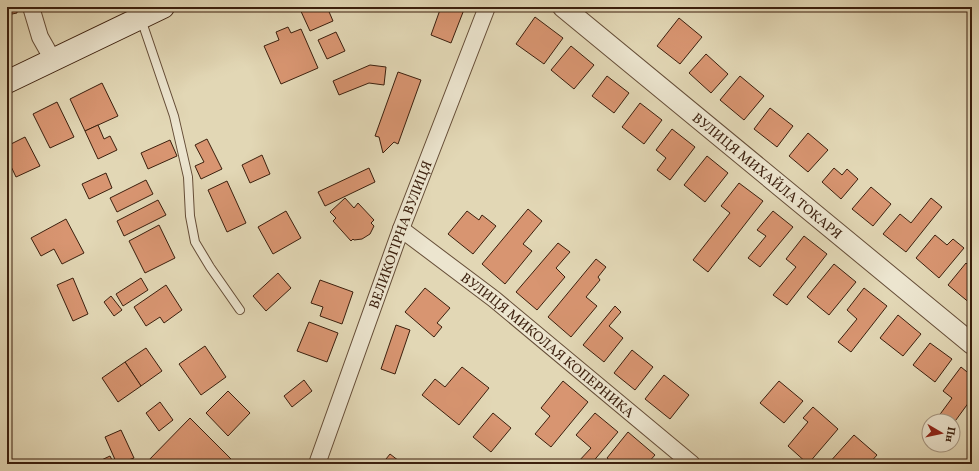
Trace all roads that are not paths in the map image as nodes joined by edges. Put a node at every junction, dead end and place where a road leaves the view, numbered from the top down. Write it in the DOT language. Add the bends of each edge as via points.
graph roads {
  1 [pos="32,7"];
  2 [pos="163,7"];
  3 [pos="487,7"];
  4 [pos="563,7"];
  5 [pos="141,18"];
  6 [pos="53,60"];
  7 [pos="7,82"];
  8 [pos="401,229"];
  9 [pos="240,310"];
  10 [pos="972,344"];
  11 [pos="317,464"];
  12 [pos="692,464"];
  1 -- 6 [label="street" via="40,37"];
  2 -- 5 [label="main road"];
  3 -- 8 [label="street, ВЕЛИКОГІРНА ВУЛИЦЯ"];
  4 -- 10 [label="street, ВУЛИЦЯ МИХАЙЛА ТОКАРЯ"];
  5 -- 6 [label="main road"];
  5 -- 9 [label="lane" via="174,116 188,177 190,216 195,242"];
  6 -- 7 [label="main road"];
  8 -- 11 [label="street, ВЕЛИКОГІРНА ВУЛИЦЯ"];
  8 -- 12 [label="street, ВУЛИЦЯ МИКОЛАЯ КОПЕРНИКА" via="494,299"];
}
